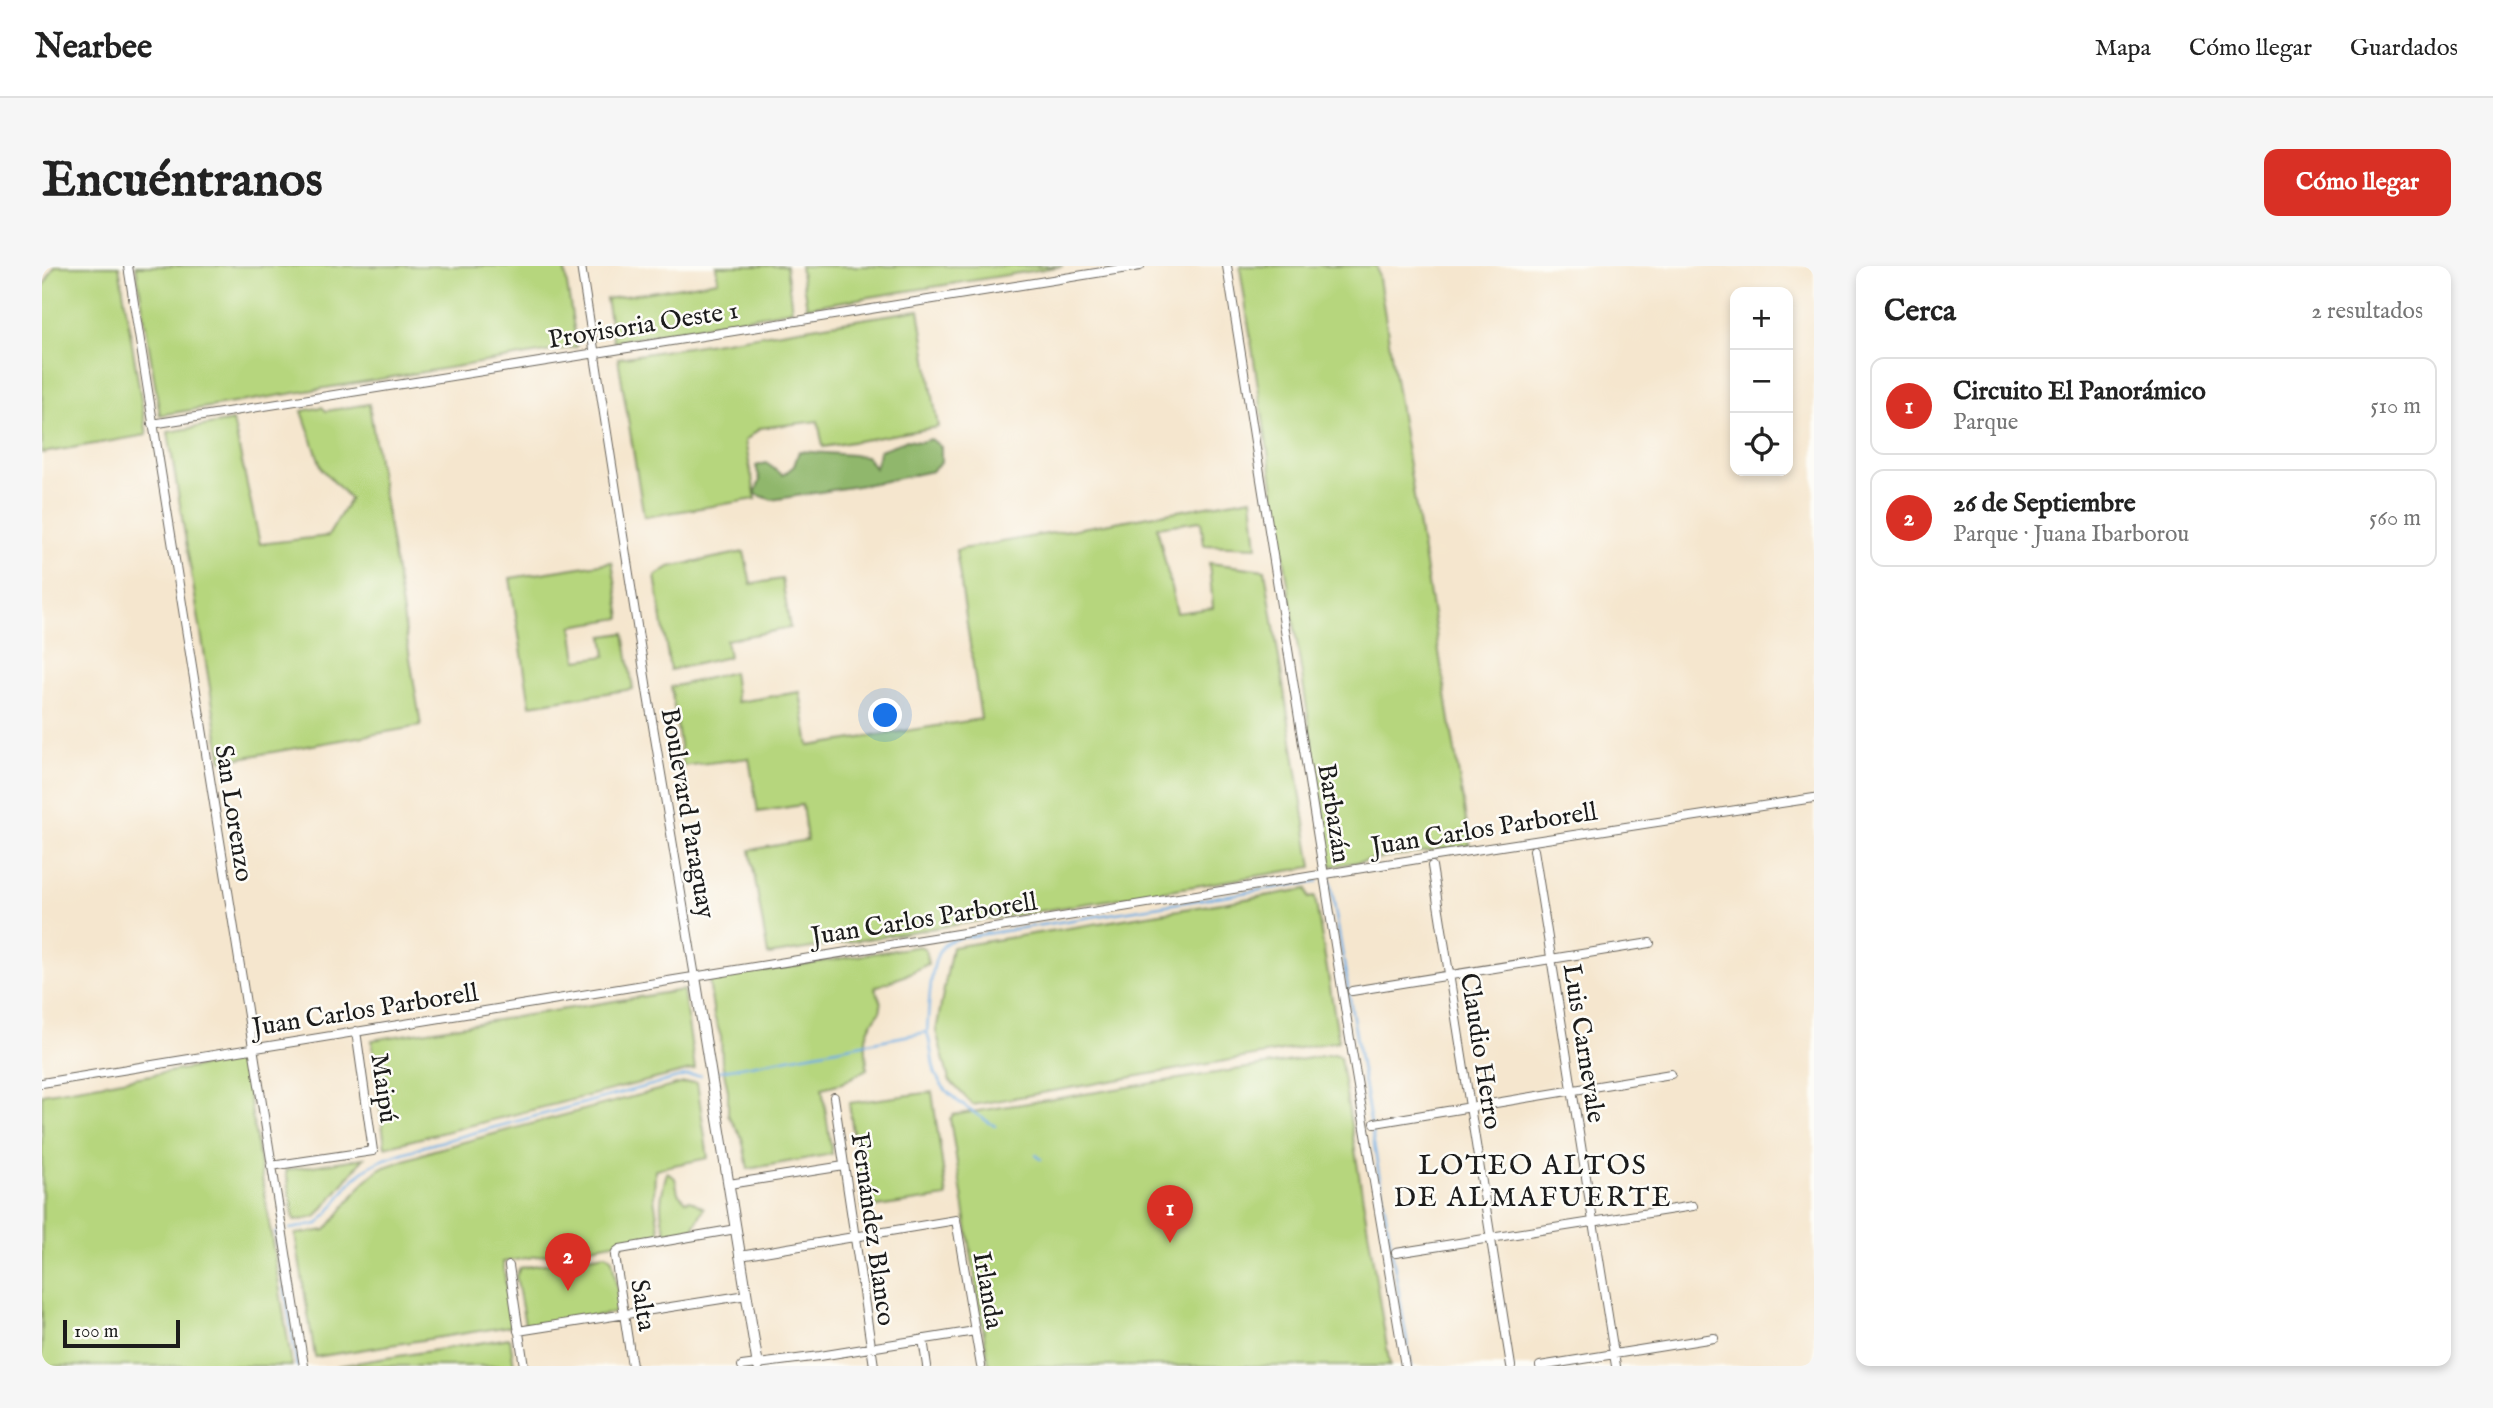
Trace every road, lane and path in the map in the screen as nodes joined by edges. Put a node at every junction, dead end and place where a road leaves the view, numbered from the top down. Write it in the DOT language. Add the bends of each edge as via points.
graph roads {
  1 [pos="128,266"];
  2 [pos="581,266"];
  3 [pos="1140,266"];
  4 [pos="1227,266"];
  5 [pos="594,352"];
  6 [pos="152,424"];
  7 [pos="1814,798"];
  8 [pos="1534,850"];
  9 [pos="1432,866"];
  10 [pos="1323,874"];
  11 [pos="1650,943"];
  12 [pos="1550,959"];
  13 [pos="1449,976"];
  14 [pos="695,977"];
  15 [pos="1352,991"];
  16 [pos="356,1031"];
  17 [pos="252,1049"];
  18 [pos="1671,1074"];
  19 [pos="42,1083"];
  20 [pos="1572,1090"];
  21 [pos="834,1097"];
  22 [pos="1469,1107"];
  23 [pos="1375,1122"];
  24 [pos="271,1166"];
  25 [pos="844,1166"];
  26 [pos="729,1184"];
  27 [pos="1693,1206"];
  28 [pos="1593,1222"];
  29 [pos="736,1229"];
  30 [pos="854,1237"];
  31 [pos="1491,1238"];
  32 [pos="1396,1254"];
  33 [pos="740,1256"];
  34 [pos="509,1266"];
  35 [pos="747,1295"];
  36 [pos="623,1314"];
  37 [pos="518,1331"];
  38 [pos="975,1331"];
  39 [pos="1714,1338"];
  40 [pos="923,1339"];
  41 [pos="871,1348"];
  42 [pos="1614,1354"];
  43 [pos="820,1356"];
  44 [pos="758,1365"];
  45 [pos="304,1366"];
  46 [pos="524,1366"];
  47 [pos="632,1366"];
  48 [pos="742,1366"];
  49 [pos="822,1366"];
  50 [pos="874,1366"];
  51 [pos="927,1366"];
  52 [pos="981,1366"];
  53 [pos="1405,1366"];
  54 [pos="1511,1366"];
  55 [pos="1540,1366"];
  56 [pos="1616,1366"];
  1 -- 6 [label="street, San Lorenzo"];
  2 -- 5 [label="street, Boulevard Paraguay"];
  3 -- 5 [label="street, Provisoria Oeste 1"];
  4 -- 10 [label="street, Barbazán"];
  5 -- 6 [label="street, Provisoria Oeste 1"];
  5 -- 14 [label="street, Boulevard Paraguay"];
  6 -- 17 [label="street, San Lorenzo"];
  7 -- 10 [label="street, Juan Carlos Parborell"];
  8 -- 12 [label="street, Luis Carnevale"];
  9 -- 13 [label="street, Claudio Herro"];
  10 -- 14 [label="street, Juan Carlos Parborell"];
  10 -- 53 [label="street, Barbazán"];
  11 -- 12 [label="street"];
  12 -- 13 [label="street"];
  12 -- 20 [label="street, Luis Carnevale"];
  13 -- 15 [label="street"];
  13 -- 22 [label="street, Claudio Herro"];
  14 -- 16 [label="street, Juan Carlos Parborell"];
  14 -- 26 [label="street, Boulevard Paraguay"];
  16 -- 17 [label="street, Juan Carlos Parborell"];
  16 -- 24 [label="street, Maipú" via="373,1151"];
  17 -- 19 [label="street, Juan Carlos Parborell"];
  17 -- 24 [label="street, San Lorenzo"];
  18 -- 20 [label="street"];
  20 -- 22 [label="street"];
  20 -- 28 [label="street, Luis Carnevale"];
  21 -- 25 [label="street, Fernández Blanco"];
  22 -- 23 [label="street"];
  22 -- 31 [label="street, Claudio Herro"];
  24 -- 45 [label="street, San Lorenzo"];
  25 -- 26 [label="street"];
  25 -- 30 [label="street, Fernández Blanco"];
  26 -- 29 [label="street, Boulevard Paraguay"];
  27 -- 28 [label="street"];
  28 -- 31 [label="street"];
  28 -- 42 [label="street, Luis Carnevale"];
  29 -- 33 [label="street, Boulevard Paraguay"];
  29 -- 36 [label="street, Salta" via="616,1252"];
  30 -- 33 [label="street"];
  30 -- 38 [label="street, Irlanda" via="956,1220"];
  30 -- 41 [label="street, Fernández Blanco"];
  31 -- 32 [label="street"];
  31 -- 54 [label="street, Claudio Herro"];
  33 -- 35 [label="street, Boulevard Paraguay"];
  34 -- 37 [label="street"];
  35 -- 36 [label="street"];
  35 -- 44 [label="street, Boulevard Paraguay"];
  36 -- 37 [label="street"];
  36 -- 47 [label="street, Salta"];
  37 -- 46 [label="street"];
  38 -- 40 [label="street"];
  38 -- 52 [label="street, Irlanda"];
  39 -- 42 [label="street"];
  40 -- 41 [label="street"];
  40 -- 51 [label="street"];
  41 -- 43 [label="street"];
  41 -- 50 [label="street, Fernández Blanco"];
  42 -- 55 [label="street"];
  42 -- 56 [label="street, Luis Carnevale"];
  43 -- 44 [label="street"];
  43 -- 49 [label="street"];
  44 -- 48 [label="street"];
}
